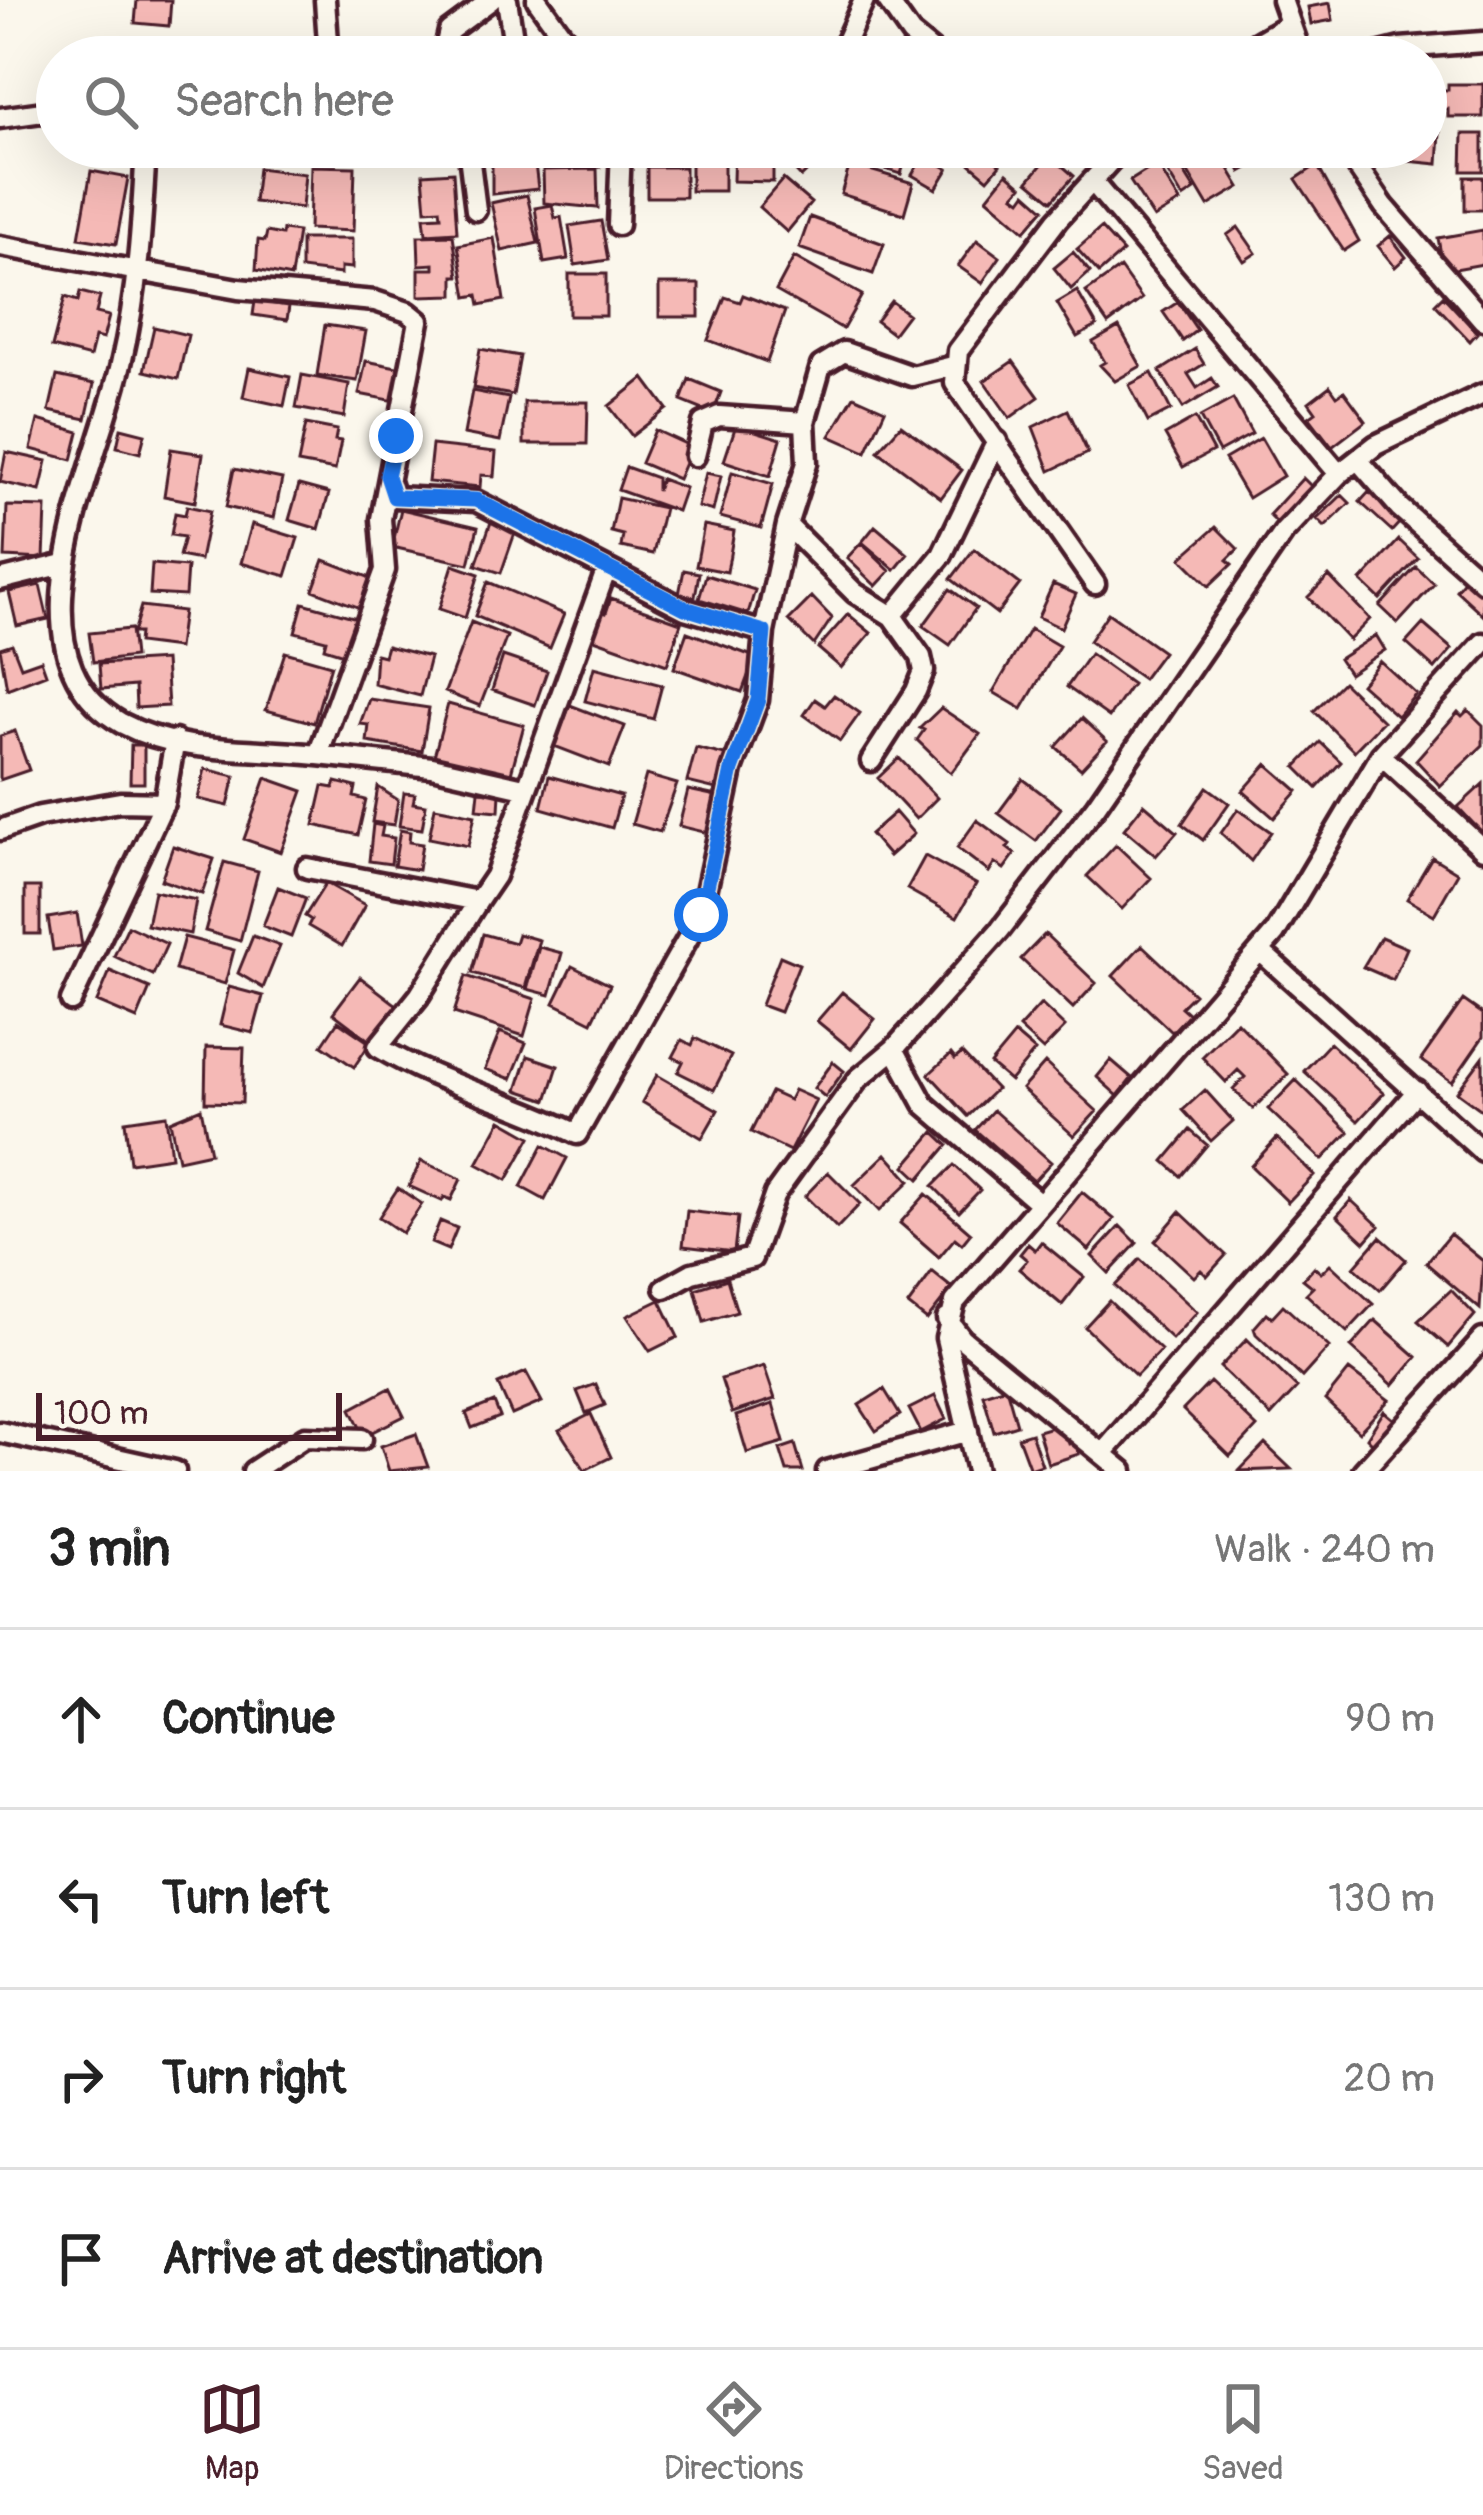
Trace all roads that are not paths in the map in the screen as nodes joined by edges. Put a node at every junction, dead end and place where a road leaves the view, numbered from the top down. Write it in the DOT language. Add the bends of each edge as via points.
graph roads {
  1 [pos="325,0"];
  2 [pos="491,0"];
  3 [pos="507,0"];
  4 [pos="537,0"];
  5 [pos="865,0"];
  6 [pos="887,0"];
  7 [pos="1282,0"];
  8 [pos="1289,24"];
  9 [pos="327,36"];
  10 [pos="448,36"];
  11 [pos="513,36"];
  12 [pos="563,36"];
  13 [pos="848,36"];
  14 [pos="913,36"];
  15 [pos="1269,36"];
  16 [pos="1294,36"];
  17 [pos="1483,42"];
  18 [pos="1447,45"];
  19 [pos="36,113"];
  20 [pos="0,118"];
  21 [pos="145,168"];
  22 [pos="471,168"];
  23 [pos="620,168"];
  24 [pos="1101,168"];
  25 [pos="1358,168"];
  26 [pos="1092,181"];
  27 [pos="476,210"];
  28 [pos="618,225"];
  29 [pos="0,246"];
  30 [pos="140,269"];
  31 [pos="1483,320"];
  32 [pos="952,366"];
  33 [pos="1483,394"];
  34 [pos="805,422"];
  35 [pos="997,441"];
  36 [pos="695,456"];
  37 [pos="1358,460"];
  38 [pos="1339,474"];
  39 [pos="387,476"];
  40 [pos="787,525"];
  41 [pos="60,565"];
  42 [pos="606,571"];
  43 [pos="0,580"];
  44 [pos="1483,582"];
  45 [pos="1095,584"];
  46 [pos="892,616"];
  47 [pos="764,632"];
  48 [pos="1483,643"];
  49 [pos="176,740"];
  50 [pos="1381,754"];
  51 [pos="318,755"];
  52 [pos="871,760"];
  53 [pos="524,788"];
  54 [pos="164,803"];
  55 [pos="0,830"];
  56 [pos="1483,849"];
  57 [pos="307,868"];
  58 [pos="478,901"];
  59 [pos="1260,951"];
  60 [pos="71,1001"];
  61 [pos="894,1049"];
  62 [pos="1417,1091"];
  63 [pos="1483,1152"];
  64 [pos="1037,1202"];
  65 [pos="665,1288"];
  66 [pos="947,1319"];
  67 [pos="1483,1339"];
  68 [pos="968,1431"];
  69 [pos="0,1432"];
  70 [pos="362,1439"];
  71 [pos="1104,1452"];
  72 [pos="176,1471"];
  73 [pos="253,1471"];
  74 [pos="827,1471"];
  75 [pos="977,1471"];
  76 [pos="1124,1471"];
  77 [pos="1364,1471"];
  1 -- 9 [label="street"];
  2 -- 10 [label="street"];
  3 -- 11 [label="street"];
  4 -- 12 [label="street"];
  5 -- 13 [label="street"];
  6 -- 14 [label="street"];
  7 -- 8 [label="street"];
  8 -- 15 [label="street"];
  8 -- 16 [label="street"];
  17 -- 18 [label="street"];
  19 -- 20 [label="street"];
  21 -- 30 [label="street"];
  22 -- 27 [label="street"];
  23 -- 28 [label="street"];
  24 -- 26 [label="street"];
  25 -- 31 [label="street"];
  26 -- 32 [label="street"];
  26 -- 38 [label="street"];
  29 -- 30 [label="street"];
  30 -- 39 [label="street" via="238,289 375,301 419,321"];
  30 -- 41 [label="street" via="118,380"];
  32 -- 34 [label="street" via="912,376 859,353 831,356"];
  32 -- 35 [label="street" via="955,383"];
  33 -- 37 [label="street"];
  34 -- 36 [label="street" via="719,416 703,423"];
  34 -- 40 [label="street" via="807,463"];
  35 -- 45 [label="street"];
  35 -- 46 [label="street" via="942,555"];
  37 -- 38 [label="street"];
  37 -- 44 [label="street"];
  38 -- 61 [label="street" via="1258,565 1096,806"];
  39 -- 42 [label="street" via="394,497 476,500"];
  39 -- 51 [label="street" via="385,570"];
  40 -- 46 [label="street" via="855,593"];
  40 -- 47 [label="street"];
  41 -- 43 [label="street"];
  41 -- 49 [label="street" via="72,683 121,723"];
  42 -- 47 [label="street" via="685,608"];
  42 -- 53 [label="street"];
  46 -- 52 [label="street" via="924,671"];
  47 -- 58 [label="street" via="758,700 732,770 701,915 578,1134 378,1047"];
  48 -- 50 [label="street"];
  49 -- 51 [label="street"];
  49 -- 54 [label="street"];
  50 -- 56 [label="street"];
  50 -- 59 [label="street" via="1305,890"];
  51 -- 53 [label="street" via="432,767"];
  53 -- 58 [label="street" via="495,876"];
  54 -- 55 [label="street" via="120,802"];
  54 -- 60 [label="street"];
  57 -- 58 [label="street"];
  59 -- 62 [label="street"];
  59 -- 64 [label="street"];
  61 -- 64 [label="street" via="924,1104"];
  61 -- 65 [label="street" via="858,1079 775,1194 752,1258"];
  62 -- 63 [label="street"];
  62 -- 71 [label="street"];
  64 -- 66 [label="street"];
  66 -- 68 [label="street"];
  66 -- 71 [label="street"];
  67 -- 77 [label="street"];
  68 -- 74 [label="street"];
  68 -- 75 [label="street"];
  69 -- 72 [label="street"];
  70 -- 73 [label="street" via="305,1437"];
  71 -- 76 [label="street"];
}
